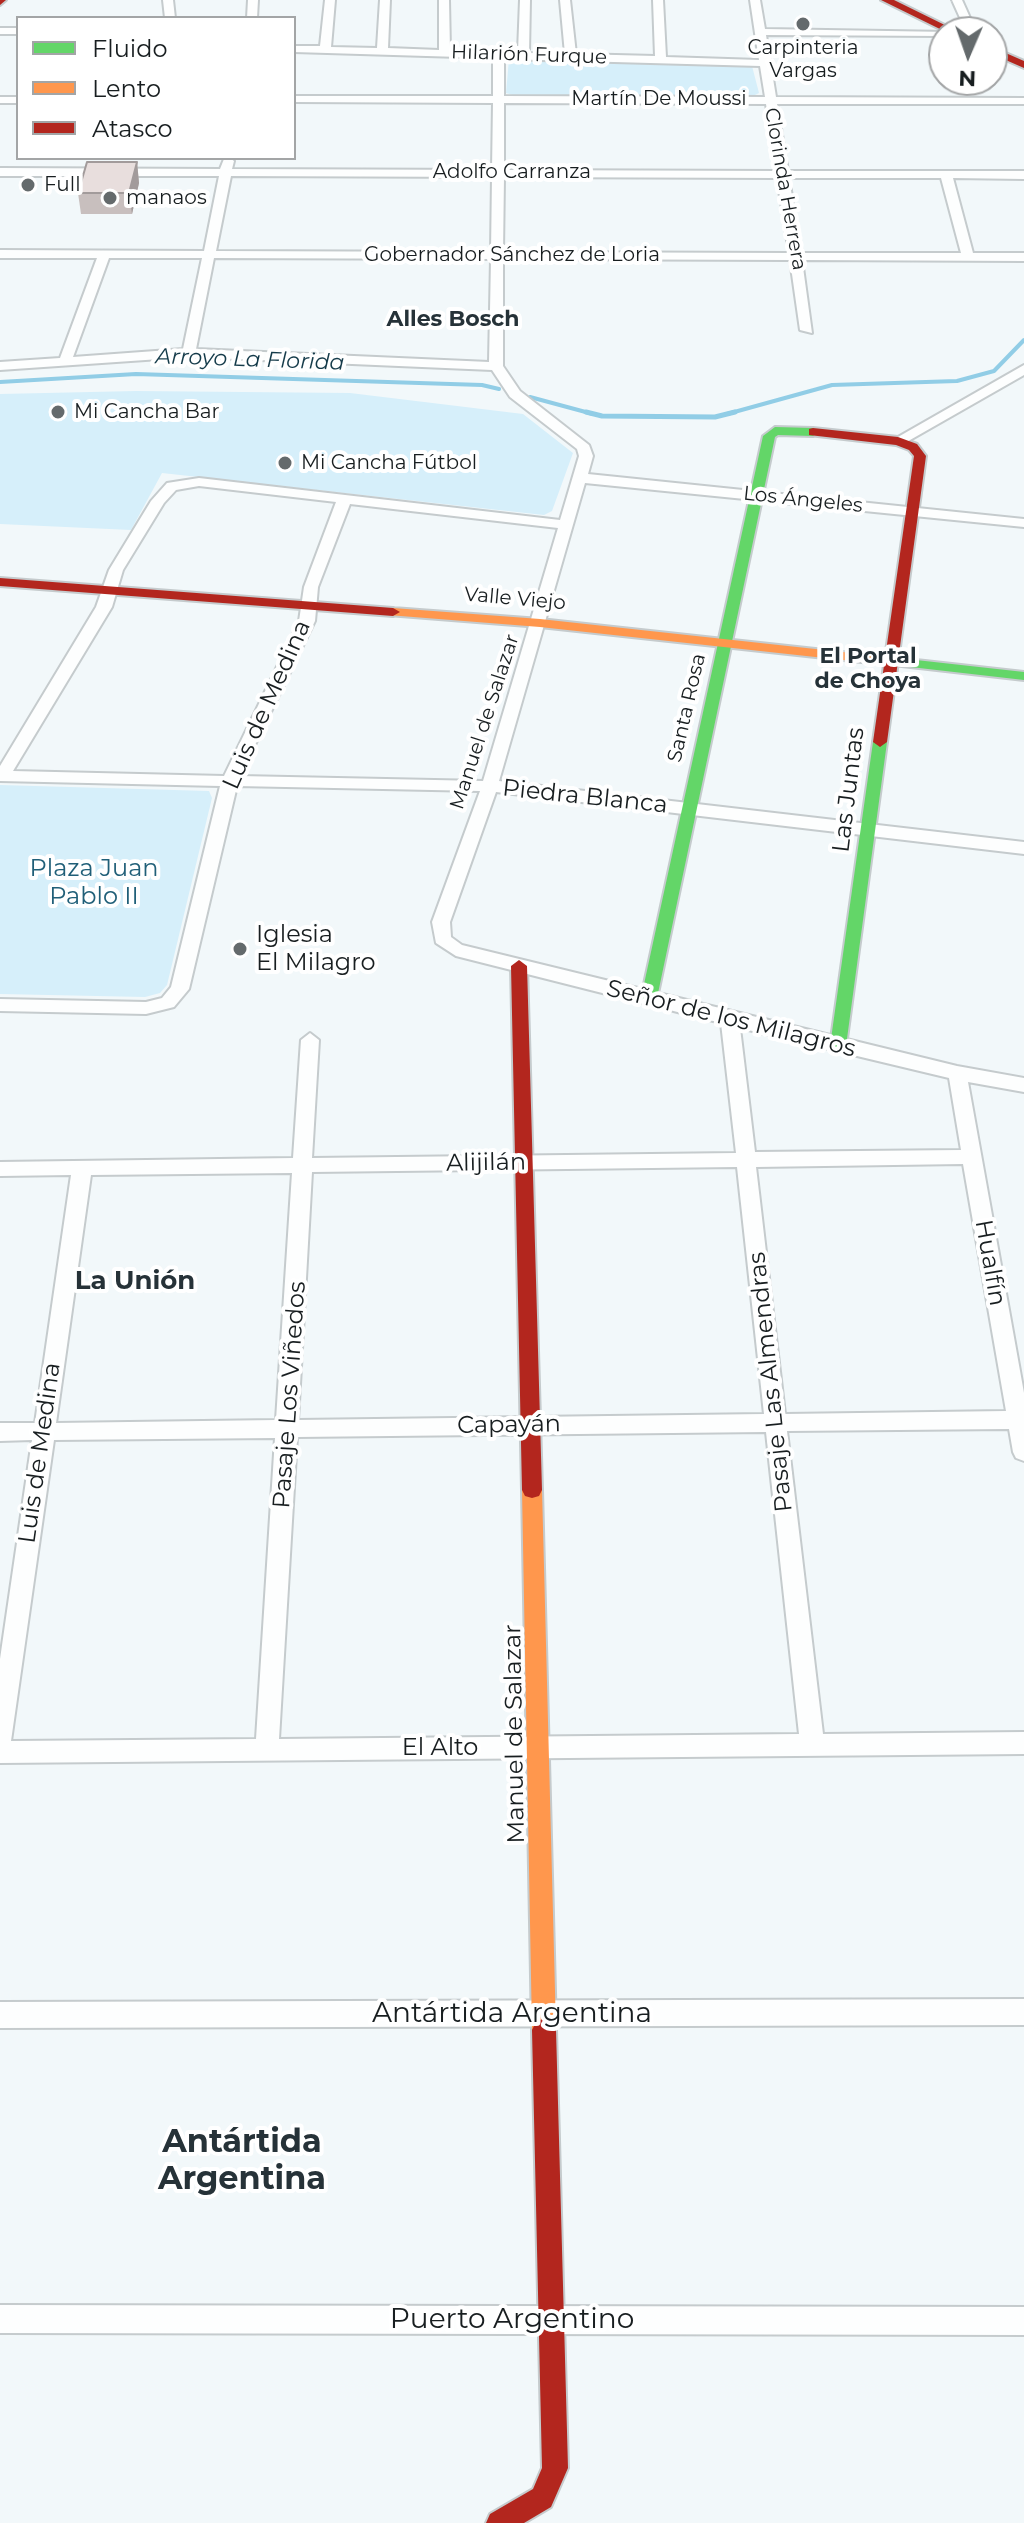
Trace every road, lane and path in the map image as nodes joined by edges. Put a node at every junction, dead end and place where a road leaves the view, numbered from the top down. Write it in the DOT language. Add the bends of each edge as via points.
graph roads {
  1 [pos="330,0"];
  2 [pos="385,0"];
  3 [pos="444,0"];
  4 [pos="525,0"];
  5 [pos="565,0"];
  6 [pos="658,0"];
  7 [pos="755,0"];
  8 [pos="886,0"];
  9 [pos="928,19"];
  10 [pos="760,32"];
  11 [pos="928,33"];
  12 [pos="296,49"];
  13 [pos="325,49"];
  14 [pos="382,51"];
  15 [pos="445,52"];
  16 [pos="499,54"];
  17 [pos="523,54"];
  18 [pos="571,56"];
  19 [pos="661,59"];
  20 [pos="764,63"];
  21 [pos="296,99"];
  22 [pos="499,99"];
  23 [pos="770,100"];
  24 [pos="1024,101"];
  25 [pos="227,165"];
  26 [pos="0,172"];
  27 [pos="497,172"];
  28 [pos="783,174"];
  29 [pos="946,175"];
  30 [pos="1024,175"];
  31 [pos="0,254"];
  32 [pos="796,254"];
  33 [pos="104,255"];
  34 [pos="496,255"];
  35 [pos="210,256"];
  36 [pos="968,256"];
  37 [pos="1024,257"];
  38 [pos="807,330"];
  39 [pos="189,353"];
  40 [pos="66,359"];
  41 [pos="0,366"];
  42 [pos="496,366"];
  43 [pos="1024,369"];
  44 [pos="905,444"];
  45 [pos="582,478"];
  46 [pos="756,495"];
  47 [pos="344,500"];
  48 [pos="912,511"];
  49 [pos="1024,523"];
  50 [pos="568,525"];
  51 [pos="0,582"];
  52 [pos="110,589"];
  53 [pos="310,605"];
  54 [pos="540,623"];
  55 [pos="724,643"];
  56 [pos="890,661"];
  57 [pos="1024,676"];
  58 [pos="1,776"];
  59 [pos="230,780"];
  60 [pos="489,788"];
  61 [pos="688,807"];
  62 [pos="868,829"];
  63 [pos="1024,848"];
  64 [pos="442,939"];
  65 [pos="519,966"];
  66 [pos="649,998"];
  67 [pos="0,1005"];
  68 [pos="730,1019"];
  69 [pos="310,1040"];
  70 [pos="838,1046"];
  71 [pos="957,1073"];
  72 [pos="1024,1085"];
  73 [pos="971,1157"];
  74 [pos="747,1160"];
  75 [pos="524,1163"];
  76 [pos="305,1166"];
  77 [pos="82,1168"];
  78 [pos="0,1169"];
  79 [pos="1018,1420"];
  80 [pos="775,1422"];
  81 [pos="532,1425"];
  82 [pos="289,1428"];
  83 [pos="42,1431"];
  84 [pos="0,1432"];
  85 [pos="1024,1452"];
  86 [pos="0,1739"];
  87 [pos="1024,1743"];
  88 [pos="812,1745"];
  89 [pos="539,1747"];
  90 [pos="267,1750"];
  91 [pos="0,1752"];
  92 [pos="1024,2012"];
  93 [pos="545,2014"];
  94 [pos="0,2015"];
  95 [pos="0,2319"];
  96 [pos="552,2320"];
  97 [pos="1024,2321"];
  98 [pos="499,2523"];
  1 -- 13 [label="street"];
  2 -- 14 [label="street"];
  3 -- 15 [label="street"];
  4 -- 17 [label="street"];
  5 -- 18 [label="street"];
  6 -- 19 [label="street"];
  7 -- 10 [label="street, Clorinda Herrera"];
  8 -- 9 [label="street"];
  10 -- 11 [label="street"];
  10 -- 20 [label="street, Clorinda Herrera"];
  12 -- 13 [label="street, Hilarión Furque"];
  13 -- 14 [label="street, Hilarión Furque"];
  14 -- 15 [label="street, Hilarión Furque"];
  15 -- 16 [label="street, Hilarión Furque"];
  16 -- 17 [label="street, Hilarión Furque"];
  16 -- 22 [label="street"];
  17 -- 18 [label="street, Hilarión Furque"];
  18 -- 19 [label="street, Hilarión Furque"];
  19 -- 20 [label="street, Hilarión Furque"];
  20 -- 23 [label="street, Clorinda Herrera"];
  21 -- 22 [label="street, Martín De Moussi"];
  22 -- 23 [label="street, Martín De Moussi"];
  22 -- 27 [label="street"];
  23 -- 24 [label="street, Martín De Moussi"];
  23 -- 28 [label="street, Clorinda Herrera"];
  25 -- 26 [label="street, Adolfo Carranza"];
  25 -- 27 [label="street, Adolfo Carranza"];
  25 -- 35 [label="street"];
  27 -- 28 [label="street, Adolfo Carranza"];
  27 -- 34 [label="street"];
  28 -- 29 [label="street, Adolfo Carranza"];
  28 -- 32 [label="street, Clorinda Herrera"];
  29 -- 30 [label="street, Adolfo Carranza"];
  29 -- 36 [label="street"];
  31 -- 33 [label="street, Gobernador Sánchez de Loria"];
  32 -- 34 [label="street, Gobernador Sánchez de Loria"];
  32 -- 36 [label="street, Gobernador Sánchez de Loria"];
  32 -- 38 [label="street, Clorinda Herrera"];
  33 -- 35 [label="street, Gobernador Sánchez de Loria"];
  33 -- 40 [label="street"];
  34 -- 35 [label="street, Gobernador Sánchez de Loria"];
  34 -- 42 [label="street"];
  35 -- 39 [label="street"];
  36 -- 37 [label="street, Gobernador Sánchez de Loria"];
  39 -- 40 [label="street"];
  39 -- 42 [label="street"];
  40 -- 41 [label="street"];
  42 -- 45 [label="street, Manuel de Salazar" via="515,394 584,448"];
  43 -- 44 [label="street"];
  44 -- 46 [label="street, Santa Rosa" via="775,431 769,436"];
  44 -- 48 [label="street, Las Juntas" via="920,456"];
  45 -- 46 [label="street, Los Ángeles"];
  45 -- 50 [label="street, Manuel de Salazar"];
  46 -- 48 [label="street, Los Ángeles"];
  46 -- 55 [label="street, Santa Rosa"];
  47 -- 50 [label="street"];
  47 -- 52 [label="street" via="199,482 172,486 116,570"];
  47 -- 53 [label="street, Luis de Medina" via="311,587"];
  48 -- 49 [label="street, Los Ángeles"];
  48 -- 56 [label="street, Las Juntas"];
  50 -- 54 [label="street, Manuel de Salazar"];
  51 -- 52 [label="street, Valle Viejo"];
  52 -- 53 [label="street, Valle Viejo"];
  52 -- 58 [label="street"];
  53 -- 54 [label="street, Valle Viejo"];
  53 -- 59 [label="street, Luis de Medina"];
  54 -- 55 [label="street, Valle Viejo"];
  54 -- 60 [label="street, Manuel de Salazar"];
  55 -- 56 [label="street, Valle Viejo"];
  55 -- 61 [label="street, Santa Rosa"];
  56 -- 57 [label="street, Valle Viejo"];
  56 -- 62 [label="street, Las Juntas"];
  58 -- 59 [label="street, Piedra Blanca"];
  59 -- 60 [label="street, Piedra Blanca"];
  59 -- 67 [label="street, Luis de Medina" via="180,989 168,1003 146,1008"];
  60 -- 61 [label="street, Piedra Blanca"];
  60 -- 64 [label="street, Manuel de Salazar" via="441,922"];
  61 -- 62 [label="street, Piedra Blanca"];
  61 -- 66 [label="street, Santa Rosa"];
  62 -- 63 [label="street, Piedra Blanca"];
  62 -- 70 [label="street, Las Juntas"];
  64 -- 65 [label="street, Señor de los Milagros" via="456,950"];
  65 -- 66 [label="street, Señor de los Milagros"];
  65 -- 75 [label="street, Manuel de Salazar"];
  66 -- 68 [label="street, Señor de los Milagros"];
  68 -- 70 [label="street, Señor de los Milagros"];
  68 -- 74 [label="street, Pasaje Las Almendras"];
  69 -- 76 [label="street, Pasaje Los Viñedos"];
  70 -- 71 [label="street, Señor de los Milagros"];
  71 -- 72 [label="street, Señor de los Milagros"];
  71 -- 73 [label="street, Hualfín"];
  73 -- 74 [label="street, Alijilán"];
  73 -- 79 [label="street, Hualfín"];
  74 -- 75 [label="street, Alijilán"];
  74 -- 80 [label="street, Pasaje Las Almendras"];
  75 -- 76 [label="street, Alijilán"];
  75 -- 81 [label="street, Manuel de Salazar"];
  76 -- 77 [label="street, Alijilán"];
  76 -- 82 [label="street, Pasaje Los Viñedos"];
  77 -- 78 [label="street, Alijilán"];
  77 -- 83 [label="street, Luis de Medina"];
  79 -- 80 [label="street, Capayán"];
  79 -- 85 [label="street, Hualfín"];
  80 -- 81 [label="street, Capayán"];
  80 -- 88 [label="street, Pasaje Las Almendras"];
  81 -- 82 [label="street, Capayán"];
  81 -- 89 [label="street, Manuel de Salazar"];
  82 -- 83 [label="street, Capayán"];
  82 -- 90 [label="street, Pasaje Los Viñedos"];
  83 -- 84 [label="street, Capayán"];
  83 -- 86 [label="street, Luis de Medina"];
  87 -- 88 [label="street, El Alto"];
  88 -- 89 [label="street, El Alto"];
  89 -- 90 [label="street, El Alto"];
  89 -- 93 [label="street, Manuel de Salazar"];
  90 -- 91 [label="street, El Alto"];
  92 -- 93 [label="street, Antártida Argentina"];
  93 -- 94 [label="street, Antártida Argentina"];
  93 -- 96 [label="street, Manuel de Salazar"];
  95 -- 96 [label="street, Puerto Argentino"];
  96 -- 97 [label="street, Puerto Argentino"];
  96 -- 98 [label="street, Manuel de Salazar" via="555,2468 542,2498"];
}
